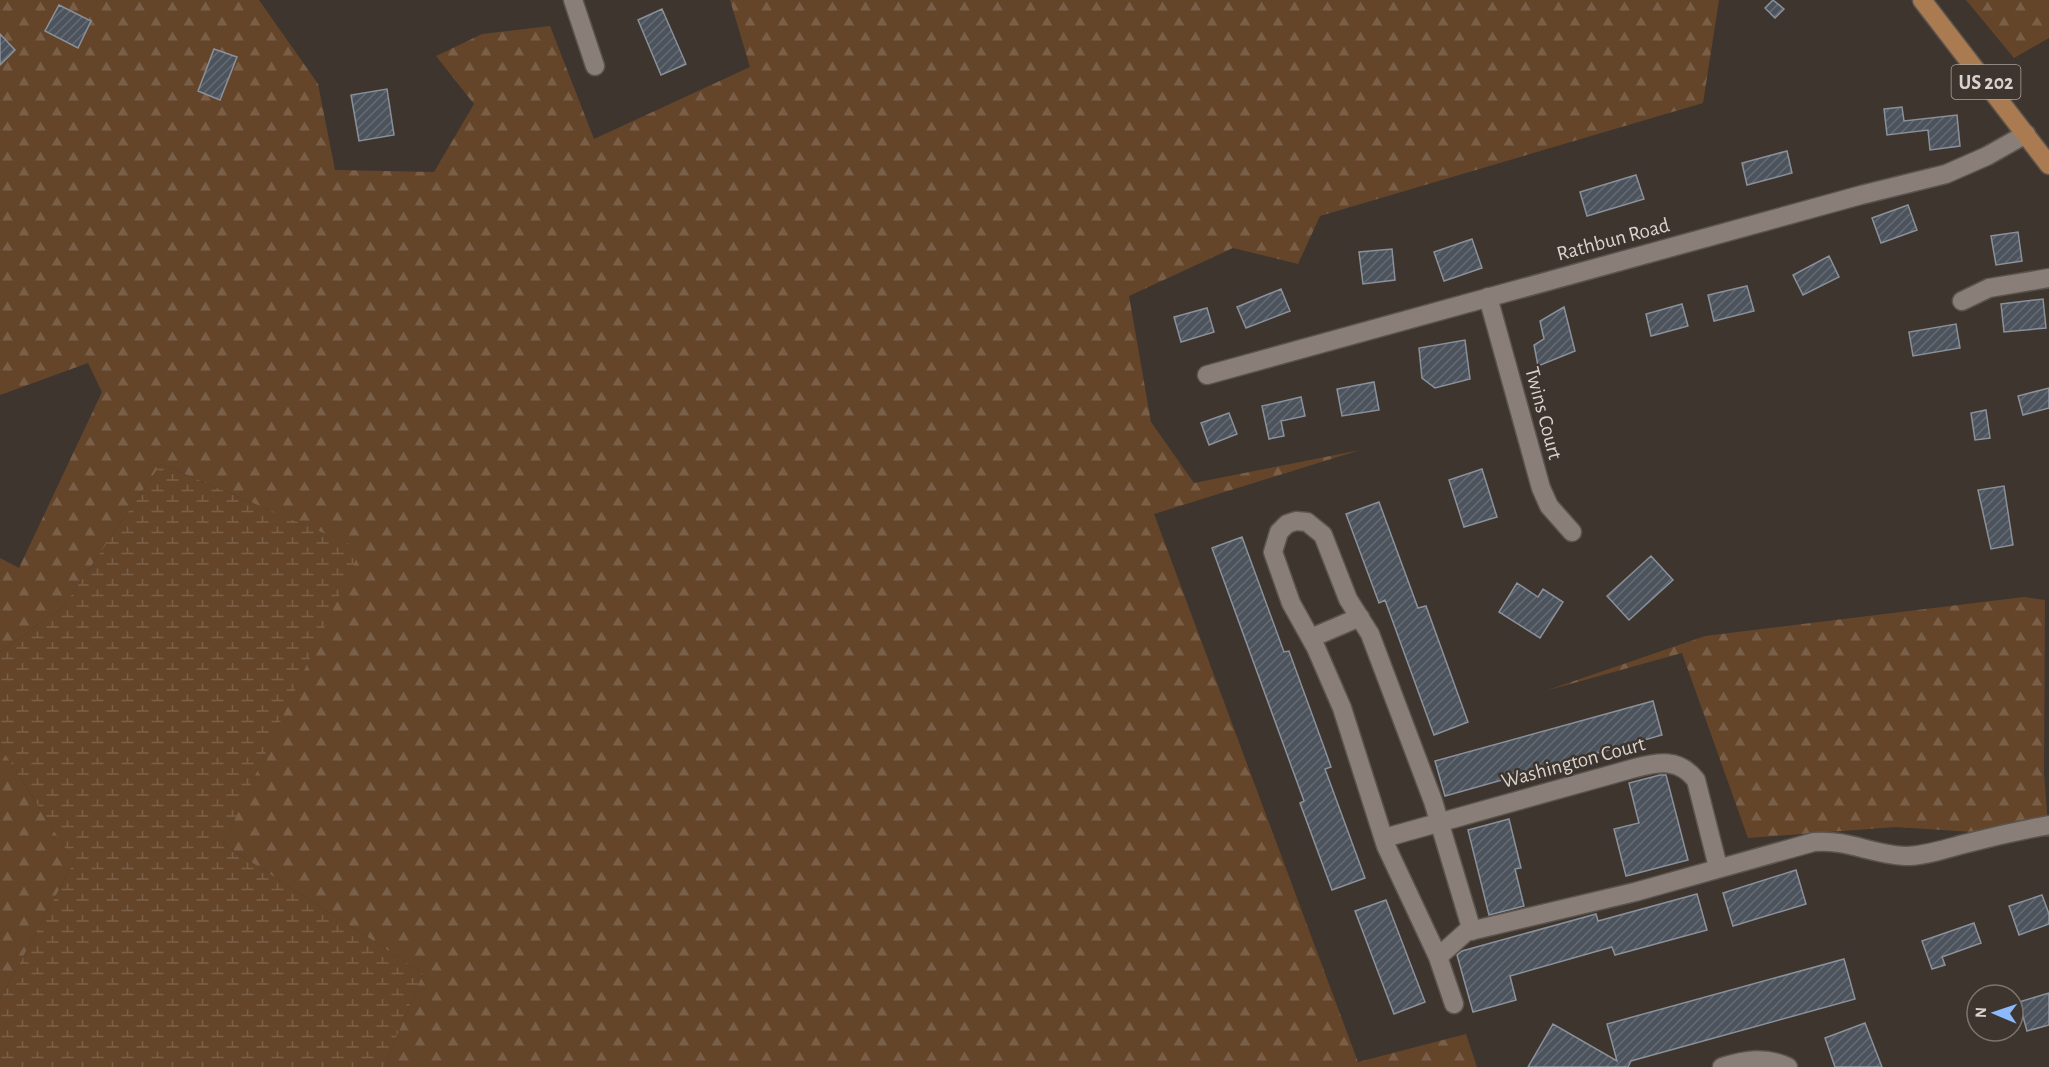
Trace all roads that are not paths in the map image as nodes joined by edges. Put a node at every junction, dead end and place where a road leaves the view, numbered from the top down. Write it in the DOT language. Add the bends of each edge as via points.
graph roads {
  1 [pos="573,0"];
  2 [pos="1922,0"];
  3 [pos="595,66"];
  4 [pos="2026,134"];
  5 [pos="2049,165"];
  6 [pos="2049,278"];
  7 [pos="1488,297"];
  8 [pos="1962,301"];
  9 [pos="1207,375"];
  10 [pos="1572,532"];
  11 [pos="1360,617"];
  12 [pos="1311,638"];
  13 [pos="1439,822"];
  14 [pos="2049,825"];
  15 [pos="1384,838"];
  16 [pos="1718,867"];
  17 [pos="1472,931"];
  18 [pos="1438,957"];
  19 [pos="1454,1004"];
  20 [pos="1722,1067"];
  21 [pos="1788,1067"];
  1 -- 3 [label="street"];
  2 -- 4 [label="main road, US 202"];
  4 -- 5 [label="main road, US 202"];
  4 -- 7 [label="street, Rathbun Road" via="1946,174"];
  6 -- 8 [label="street" via="1989,288"];
  7 -- 9 [label="street, Rathbun Road"];
  7 -- 10 [label="street, Twins Court" via="1541,488 1549,506"];
  11 -- 12 [label="street"];
  11 -- 12 [label="street" via="1348,599 1323,535 1307,522 1296,520 1279,532 1273,552 1291,603"];
  11 -- 13 [label="street" via="1381,660"];
  12 -- 15 [label="street" via="1342,708"];
  13 -- 15 [label="street, Washington Court"];
  13 -- 16 [label="street, Washington Court" via="1635,768 1671,762 1681,765 1696,780"];
  13 -- 17 [label="street"];
  14 -- 16 [label="street" via="1926,854 1905,856 1825,841"];
  15 -- 18 [label="street"];
  16 -- 17 [label="street" via="1635,892"];
  17 -- 18 [label="street"];
  18 -- 19 [label="street"];
  20 -- 21 [label="street" via="1756,1060"];
}
